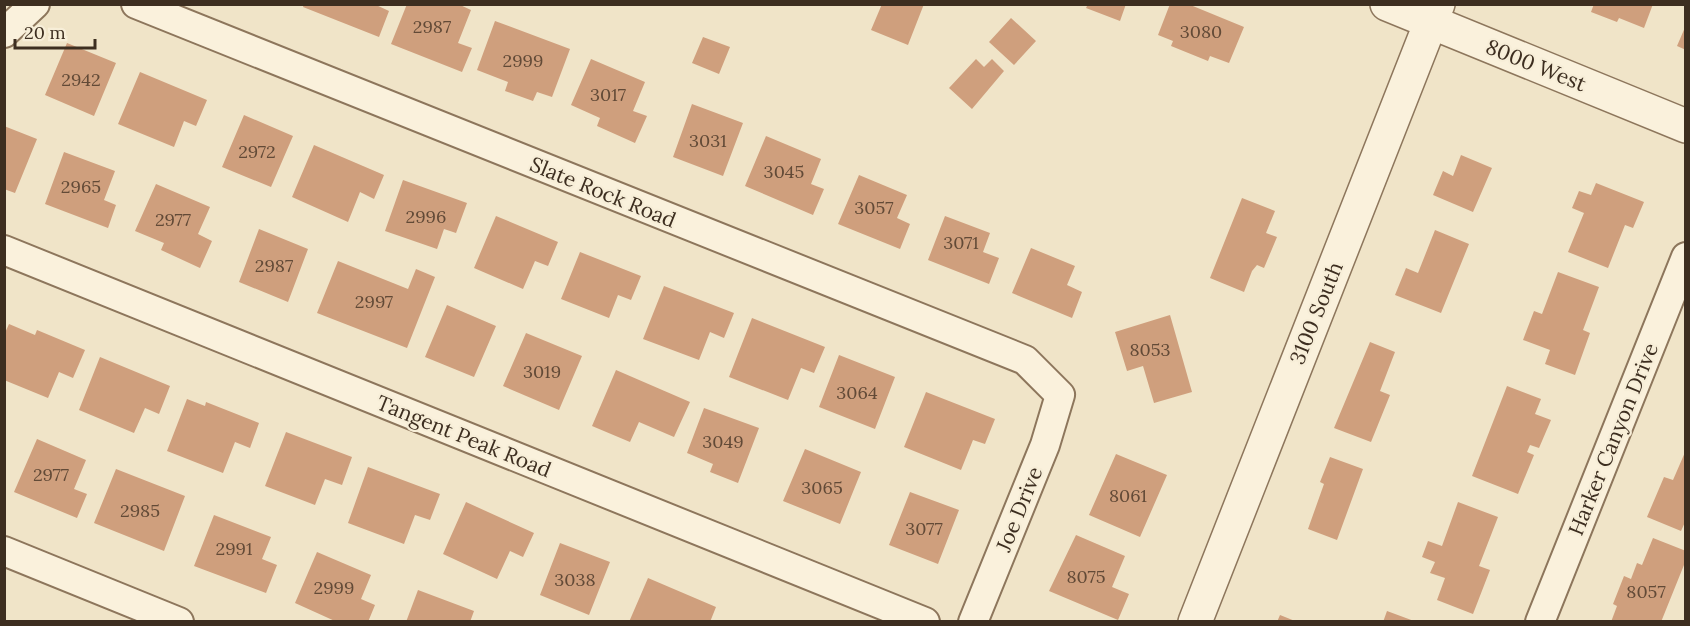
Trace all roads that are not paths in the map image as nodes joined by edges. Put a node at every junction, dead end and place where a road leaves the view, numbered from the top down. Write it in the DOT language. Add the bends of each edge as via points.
graph roads {
  1 [pos="35,4"];
  2 [pos="136,4"];
  3 [pos="1387,4"];
  4 [pos="1435,13"];
  5 [pos="4,33"];
  6 [pos="1686,126"];
  7 [pos="4,250"];
  8 [pos="1686,257"];
  9 [pos="1060,395"];
  10 [pos="4,551"];
  11 [pos="179,621"];
  12 [pos="925,621"];
  13 [pos="973,621"];
  14 [pos="1195,621"];
  15 [pos="1540,621"];
  1 -- 5 [label="street"];
  2 -- 9 [label="street, Slate Rock Road" via="1025,360"];
  3 -- 4 [label="street, 8000 West"];
  4 -- 6 [label="street, 8000 West"];
  4 -- 14 [label="street, 3100 South"];
  7 -- 12 [label="street, Tangent Peak Road"];
  8 -- 15 [label="street, Harker Canyon Drive"];
  9 -- 13 [label="street, Joe Drive" via="1045,445"];
  10 -- 11 [label="street"];
}
